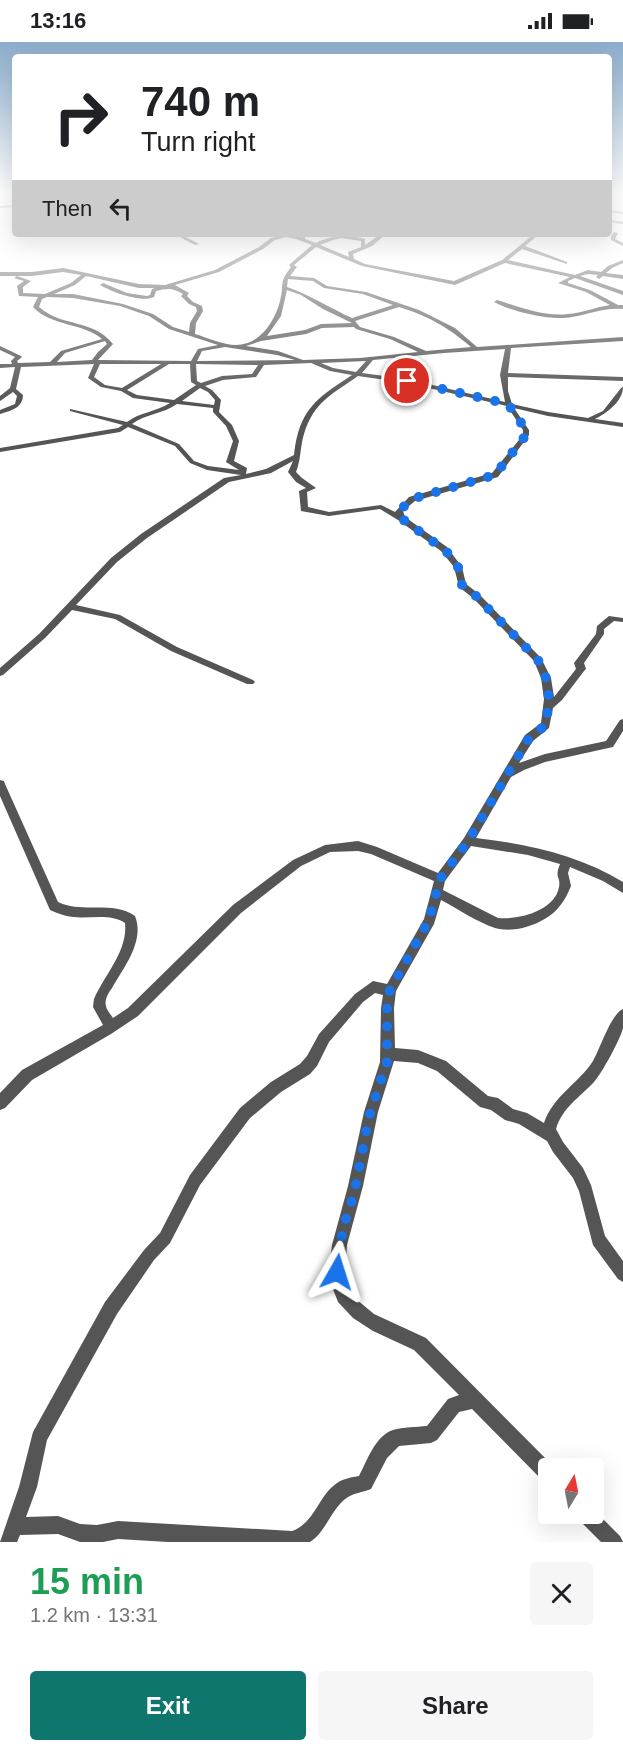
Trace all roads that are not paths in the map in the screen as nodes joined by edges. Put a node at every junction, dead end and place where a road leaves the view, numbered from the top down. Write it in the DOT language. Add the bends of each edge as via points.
graph roads {
  1 [pos="234,262"];
  2 [pos="294,262"];
  3 [pos="359,262"];
  4 [pos="502,262"];
  5 [pos="509,262"];
  6 [pos="621,262"];
  7 [pos="610,267"];
  8 [pos="588,272"];
  9 [pos="0,274"];
  10 [pos="13,274"];
  11 [pos="86,274"];
  12 [pos="603,274"];
  13 [pos="574,276"];
  14 [pos="98,277"];
  15 [pos="285,277"];
  16 [pos="623,277"];
  17 [pos="592,284"];
  18 [pos="166,286"];
  19 [pos="285,288"];
  20 [pos="623,293"];
  21 [pos="44,296"];
  22 [pos="497,302"];
  23 [pos="398,305"];
  24 [pos="616,306"];
  25 [pos="623,307"];
  26 [pos="353,322"];
  27 [pos="191,334"];
  28 [pos="107,339"];
  29 [pos="258,339"];
  30 [pos="623,339"];
  31 [pos="225,345"];
  32 [pos="240,347"];
  33 [pos="0,348"];
  34 [pos="508,348"];
  35 [pos="477,350"];
  36 [pos="425,353"];
  37 [pos="371,359"];
  38 [pos="310,361"];
  39 [pos="96,362"];
  40 [pos="52,363"];
  41 [pos="169,363"];
  42 [pos="193,363"];
  43 [pos="262,363"];
  44 [pos="17,365"];
  45 [pos="0,366"];
  46 [pos="360,373"];
  47 [pos="503,375"];
  48 [pos="623,379"];
  49 [pos="199,386"];
  50 [pos="13,389"];
  51 [pos="623,389"];
  52 [pos="123,390"];
  53 [pos="0,399"];
  54 [pos="176,402"];
  55 [pos="508,404"];
  56 [pos="217,406"];
  57 [pos="72,410"];
  58 [pos="0,412"];
  59 [pos="587,420"];
  60 [pos="127,424"];
  61 [pos="623,425"];
  62 [pos="0,450"];
  63 [pos="297,456"];
  64 [pos="252,474"];
  65 [pos="401,518"];
  66 [pos="69,606"];
  67 [pos="621,620"];
  68 [pos="0,673"];
  69 [pos="250,682"];
  70 [pos="548,707"];
  71 [pos="623,723"];
  72 [pos="506,776"];
  73 [pos="0,784"];
  74 [pos="468,841"];
  75 [pos="567,862"];
  76 [pos="440,879"];
  77 [pos="623,888"];
  78 [pos="438,893"];
  79 [pos="390,990"];
  80 [pos="623,1015"];
  81 [pos="111,1027"];
  82 [pos="387,1054"];
  83 [pos="0,1103"];
  84 [pos="550,1135"];
  85 [pos="623,1274"];
  86 [pos="476,1400"];
  87 [pos="538,1464"];
  88 [pos="595,1524"];
  89 [pos="11,1534"];
  90 [pos="170,1538"];
  91 [pos="614,1542"];
  1 -- 18 [label="street"];
  2 -- 15 [label="street"];
  3 -- 4 [label="street" via="455,283"];
  5 -- 13 [label="street"];
  6 -- 7 [label="street"];
  7 -- 8 [label="street"];
  7 -- 12 [label="street"];
  8 -- 12 [label="street"];
  8 -- 13 [label="street"];
  9 -- 10 [label="street"];
  10 -- 11 [label="street" via="62,270"];
  10 -- 21 [label="street" via="13,278 28,281 20,286 21,295"];
  11 -- 14 [label="street"];
  11 -- 21 [label="street"];
  12 -- 16 [label="street"];
  12 -- 17 [label="street"];
  13 -- 17 [label="street"];
  13 -- 24 [label="street" via="563,284 588,291"];
  14 -- 18 [label="street" via="139,286"];
  14 -- 18 [label="street" via="108,287 143,299"];
  15 -- 19 [label="street"];
  15 -- 23 [label="street" via="316,281"];
  17 -- 20 [label="street"];
  18 -- 27 [label="street" via="184,291 184,296 199,306"];
  19 -- 26 [label="street"];
  19 -- 29 [label="street" via="276,321"];
  21 -- 27 [label="street" via="73,296 121,305"];
  21 -- 28 [label="street" via="36,307 41,312"];
  22 -- 24 [label="street" via="555,316"];
  23 -- 26 [label="street"];
  23 -- 35 [label="street" via="453,328"];
  24 -- 25 [label="street"];
  26 -- 29 [label="street"];
  26 -- 36 [label="street"];
  27 -- 31 [label="street"];
  28 -- 39 [label="street" via="111,344"];
  28 -- 40 [label="street" via="63,352"];
  29 -- 32 [label="street"];
  30 -- 34 [label="street"];
  31 -- 32 [label="street"];
  31 -- 42 [label="street" via="201,349"];
  32 -- 38 [label="street"];
  33 -- 44 [label="street" via="19,357 14,362"];
  34 -- 35 [label="street"];
  34 -- 47 [label="street"];
  35 -- 36 [label="street"];
  36 -- 37 [label="street"];
  37 -- 38 [label="street"];
  37 -- 46 [label="street"];
  38 -- 43 [label="street"];
  38 -- 46 [label="street" via="332,370"];
  39 -- 40 [label="street"];
  39 -- 41 [label="street"];
  39 -- 52 [label="street" via="93,381"];
  40 -- 44 [label="street"];
  41 -- 42 [label="street"];
  41 -- 52 [label="street"];
  42 -- 43 [label="street"];
  42 -- 49 [label="street" via="194,382"];
  43 -- 49 [label="street" via="254,376 222,378"];
  44 -- 45 [label="street"];
  44 -- 50 [label="street"];
  46 -- 55 [label="street"];
  46 -- 63 [label="street" via="316,404 301,436"];
  47 -- 48 [label="street"];
  47 -- 55 [label="street"];
  49 -- 54 [label="street"];
  49 -- 56 [label="street" via="213,394"];
  50 -- 53 [label="street"];
  50 -- 58 [label="street" via="20,395 19,403"];
  51 -- 59 [label="street" via="605,412"];
  52 -- 54 [label="street" via="135,397"];
  54 -- 56 [label="street"];
  54 -- 60 [label="street"];
  55 -- 59 [label="street"];
  55 -- 65 [label="street" via="527,433 495,475 409,500 399,511"];
  56 -- 64 [label="street" via="218,415 235,436 230,462"];
  57 -- 60 [label="street"];
  59 -- 61 [label="street"];
  60 -- 62 [label="street" via="113,431"];
  60 -- 64 [label="street" via="171,441 192,462 207,468"];
  63 -- 64 [label="street" via="268,471"];
  63 -- 65 [label="street" via="292,473 312,488 303,491 304,509 329,514 377,506"];
  64 -- 66 [label="street" via="219,485 144,536 120,554"];
  65 -- 70 [label="street" via="446,551 458,567 462,585 538,660 546,678"];
  66 -- 68 [label="street"];
  66 -- 69 [label="street" via="117,617 174,649"];
  67 -- 70 [label="street" via="612,618 600,628 600,634 579,663 581,669"];
  70 -- 72 [label="street" via="546,725 529,738"];
  71 -- 72 [label="street" via="609,744 536,759"];
  72 -- 74 [label="street"];
  73 -- 81 [label="street" via="54,906 74,914 120,913 131,920 128,946 100,999 99,1007"];
  74 -- 75 [label="street"];
  74 -- 76 [label="street"];
  75 -- 77 [label="street"];
  75 -- 78 [label="street" via="561,873 565,886 560,895 535,919 519,924 497,923"];
  76 -- 78 [label="street"];
  76 -- 81 [label="street" via="364,847 319,852 287,870 237,909 150,997"];
  78 -- 79 [label="street" via="429,920"];
  79 -- 82 [label="street"];
  79 -- 89 [label="street" via="374,987 360,998 324,1038 305,1069 276,1086 245,1113 195,1180 170,1230 111,1308 45,1425"];
  80 -- 84 [label="street" via="591,1075 566,1097 556,1112"];
  81 -- 83 [label="street" via="35,1070"];
  82 -- 84 [label="street" via="409,1053 436,1061 485,1102"];
  82 -- 86 [label="street" via="343,1228 339,1284 353,1307 401,1337 420,1344"];
  84 -- 85 [label="street" via="578,1173 598,1240"];
  86 -- 87 [label="street"];
  86 -- 90 [label="street" via="454,1405 431,1434 395,1438 381,1452 365,1483 342,1490 304,1537"];
  88 -- 91 [label="street"];
  89 -- 90 [label="street" via="47,1524 80,1533 144,1530"];
}
